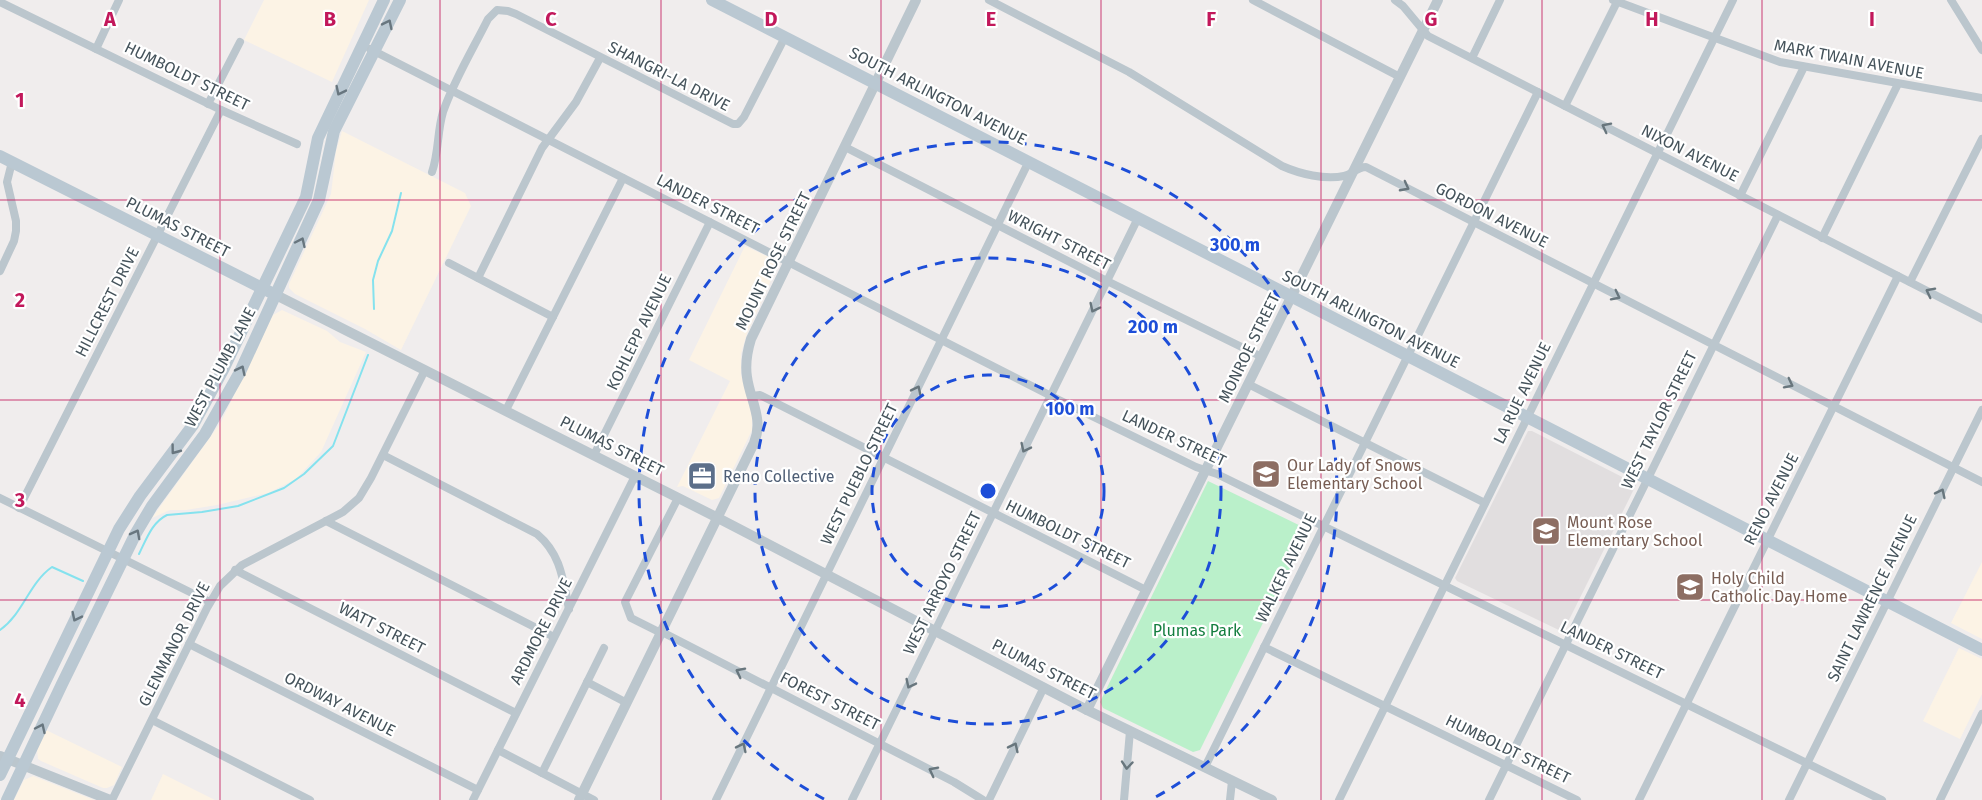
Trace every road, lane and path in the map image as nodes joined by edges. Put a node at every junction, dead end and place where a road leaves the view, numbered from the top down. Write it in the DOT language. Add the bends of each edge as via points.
graph roads {
  1 [pos="119,0"];
  2 [pos="384,0"];
  3 [pos="400,0"];
  4 [pos="712,0"];
  5 [pos="916,0"];
  6 [pos="989,0"];
  7 [pos="1252,0"];
  8 [pos="1395,0"];
  9 [pos="1437,0"];
  10 [pos="1500,0"];
  11 [pos="1733,0"];
  12 [pos="1951,0"];
  13 [pos="1615,1"];
  14 [pos="0,2"];
  15 [pos="1422,31"];
  16 [pos="785,37"];
  17 [pos="1715,37"];
  18 [pos="240,42"];
  19 [pos="362,45"];
  20 [pos="96,49"];
  21 [pos="1982,50"];
  22 [pos="375,51"];
  23 [pos="600,58"];
  24 [pos="1472,58"];
  25 [pos="1804,67"];
  26 [pos="1400,77"];
  27 [pos="876,83"];
  28 [pos="1898,84"];
  29 [pos="453,91"];
  30 [pos="1538,92"];
  31 [pos="1982,98"];
  32 [pos="208,104"];
  33 [pos="1565,106"];
  34 [pos="221,110"];
  35 [pos="548,139"];
  36 [pos="1982,139"];
  37 [pos="297,144"];
  38 [pos="845,147"];
  39 [pos="1658,153"];
  40 [pos="0,156"];
  41 [pos="1029,161"];
  42 [pos="12,162"];
  43 [pos="432,172"];
  44 [pos="1353,173"];
  45 [pos="623,178"];
  46 [pos="1740,196"];
  47 [pos="1778,215"];
  48 [pos="1138,218"];
  49 [pos="710,222"];
  50 [pos="1473,222"];
  51 [pos="998,225"];
  52 [pos="158,235"];
  53 [pos="1822,238"];
  54 [pos="449,262"];
  55 [pos="788,262"];
  56 [pos="0,270"];
  57 [pos="1898,276"];
  58 [pos="478,278"];
  59 [pos="1107,281"];
  60 [pos="1910,282"];
  61 [pos="1593,284"];
  62 [pos="263,288"];
  63 [pos="276,296"];
  64 [pos="1291,297"];
  65 [pos="554,317"];
  66 [pos="1982,319"];
  67 [pos="942,340"];
  68 [pos="1713,346"];
  69 [pos="1407,356"];
  70 [pos="1262,357"];
  71 [pos="425,370"];
  72 [pos="1248,384"];
  73 [pos="752,396"];
  74 [pos="1051,396"];
  75 [pos="1834,406"];
  76 [pos="506,410"];
  77 [pos="1982,410"];
  78 [pos="1527,418"];
  79 [pos="1364,442"];
  80 [pos="382,455"];
  81 [pos="594,455"];
  82 [pos="884,458"];
  83 [pos="1954,468"];
  84 [pos="1205,471"];
  85 [pos="635,476"];
  86 [pos="1647,478"];
  87 [pos="1982,482"];
  88 [pos="0,498"];
  89 [pos="678,498"];
  90 [pos="1485,503"];
  91 [pos="20,508"];
  92 [pos="993,514"];
  93 [pos="718,518"];
  94 [pos="326,521"];
  95 [pos="1323,526"];
  96 [pos="1767,540"];
  97 [pos="108,551"];
  98 [pos="123,559"];
  99 [pos="235,570"];
  100 [pos="827,574"];
  101 [pos="1444,585"];
  102 [pos="1146,590"];
  103 [pos="1887,601"];
  104 [pos="210,602"];
  105 [pos="568,609"];
  106 [pos="935,631"];
  107 [pos="662,632"];
  108 [pos="554,637"];
  109 [pos="189,644"];
  110 [pos="1566,644"];
  111 [pos="1264,647"];
  112 [pos="603,648"];
  113 [pos="1982,650"];
  114 [pos="587,682"];
  115 [pos="1044,687"];
  116 [pos="771,688"];
  117 [pos="627,703"];
  118 [pos="1686,704"];
  119 [pos="1385,706"];
  120 [pos="1087,710"];
  121 [pos="516,713"];
  122 [pos="1982,714"];
  123 [pos="152,720"];
  124 [pos="1130,731"];
  125 [pos="880,743"];
  126 [pos="498,750"];
  127 [pos="4,758"];
  128 [pos="1808,763"];
  129 [pos="23,765"];
  130 [pos="1506,765"];
  131 [pos="1205,767"];
  132 [pos="542,773"];
  133 [pos="0,775"];
  134 [pos="1232,781"];
  135 [pos="478,790"];
  136 [pos="581,797"];
  137 [pos="8,800"];
  138 [pos="111,800"];
  139 [pos="310,800"];
  140 [pos="473,800"];
  141 [pos="594,800"];
  142 [pos="716,800"];
  143 [pos="852,800"];
  144 [pos="983,800"];
  145 [pos="989,800"];
  146 [pos="1124,800"];
  147 [pos="1230,800"];
  148 [pos="1272,800"];
  149 [pos="1339,800"];
  150 [pos="1489,800"];
  151 [pos="1577,800"];
  152 [pos="1639,800"];
  153 [pos="1789,800"];
  154 [pos="1882,800"];
  155 [pos="1940,800"];
  1 -- 20 [label="street"];
  2 -- 19 [label="main road, WEST PLUMB LANE"];
  22 -- 3 [label="main road, WEST PLUMB LANE, one-way"];
  4 -- 16 [label="main road, SOUTH ARLINGTON AVENUE"];
  5 -- 27 [label="street, MOUNT ROSE STREET"];
  6 -- 44 [label="street, GORDON AVENUE" via="1129,72 1290,170 1307,175"];
  7 -- 26 [label="street"];
  8 -- 15 [label="street, NIXON AVENUE"];
  9 -- 15 [label="street, MONROE STREET"];
  10 -- 24 [label="street"];
  11 -- 17 [label="street, LA RUE AVENUE"];
  12 -- 21 [label="street"];
  13 -- 17 [label="street, MARK TWAIN AVENUE"];
  13 -- 33 [label="street"];
  14 -- 20 [label="street, HUMBOLDT STREET"];
  15 -- 24 [label="street, NIXON AVENUE"];
  15 -- 26 [label="street, MONROE STREET"];
  16 -- 23 [label="street, SHANGRI-LA DRIVE" via="738,124"];
  16 -- 27 [label="main road, SOUTH ARLINGTON AVENUE"];
  17 -- 25 [label="street, MARK TWAIN AVENUE" via="1764,58"];
  17 -- 39 [label="street, LA RUE AVENUE"];
  18 -- 32 [label="street"];
  19 -- 22 [label="street, LANDER STREET"];
  19 -- 62 [label="main road, WEST PLUMB LANE, one-way" via="318,138 306,197"];
  20 -- 32 [label="street, HUMBOLDT STREET"];
  22 -- 29 [label="street, LANDER STREET"];
  63 -- 22 [label="main road, WEST PLUMB LANE, one-way" via="320,200 334,131"];
  23 -- 29 [label="street, SHANGRI-LA DRIVE" via="516,14 497,10"];
  23 -- 35 [label="street" via="576,102"];
  24 -- 30 [label="street, NIXON AVENUE"];
  25 -- 28 [label="street, MARK TWAIN AVENUE"];
  25 -- 46 [label="street"];
  26 -- 44 [label="street, MONROE STREET"];
  27 -- 38 [label="street, MOUNT ROSE STREET"];
  27 -- 41 [label="main road, SOUTH ARLINGTON AVENUE"];
  28 -- 31 [label="street, MARK TWAIN AVENUE"];
  28 -- 53 [label="street"];
  29 -- 35 [label="street, LANDER STREET"];
  29 -- 43 [label="street" via="441,121"];
  30 -- 33 [label="street, NIXON AVENUE"];
  30 -- 50 [label="street, WALKER AVENUE"];
  32 -- 34 [label="street, HUMBOLDT STREET"];
  39 -- 33 [label="street, NIXON AVENUE, one-way"];
  34 -- 37 [label="street, HUMBOLDT STREET"];
  34 -- 52 [label="street, HILLCREST DRIVE"];
  35 -- 45 [label="street, LANDER STREET"];
  35 -- 58 [label="street"];
  36 -- 60 [label="street"];
  38 -- 51 [label="street, WRIGHT STREET"];
  38 -- 55 [label="street, MOUNT ROSE STREET"];
  39 -- 46 [label="street, NIXON AVENUE"];
  39 -- 61 [label="street, LA RUE AVENUE"];
  40 -- 42 [label="main road, PLUMAS STREET"];
  41 -- 48 [label="main road, SOUTH ARLINGTON AVENUE"];
  41 -- 51 [label="street, WEST PUEBLO STREET"];
  42 -- 52 [label="main road, PLUMAS STREET"];
  42 -- 56 [label="street" via="7,182 16,231"];
  44 -- 50 [label="street, GORDON AVENUE, one-way" via="1366,167"];
  44 -- 64 [label="street, MONROE STREET"];
  45 -- 49 [label="street, LANDER STREET"];
  45 -- 65 [label="street"];
  46 -- 47 [label="street, NIXON AVENUE"];
  47 -- 53 [label="street, NIXON AVENUE"];
  47 -- 68 [label="street, WEST TAYLOR STREET"];
  48 -- 59 [label="street, WEST ARROYO STREET"];
  48 -- 64 [label="main road, SOUTH ARLINGTON AVENUE"];
  49 -- 55 [label="street, LANDER STREET"];
  49 -- 81 [label="street, KOHLEPP AVENUE"];
  50 -- 61 [label="street, GORDON AVENUE"];
  50 -- 69 [label="street, WALKER AVENUE"];
  51 -- 59 [label="street, WRIGHT STREET"];
  51 -- 67 [label="street, WEST PUEBLO STREET"];
  52 -- 62 [label="main road, PLUMAS STREET"];
  52 -- 91 [label="street, HILLCREST DRIVE"];
  53 -- 57 [label="street, NIXON AVENUE"];
  54 -- 58 [label="street"];
  55 -- 67 [label="street, LANDER STREET"];
  55 -- 73 [label="street, MOUNT ROSE STREET" via="748,350 746,368"];
  57 -- 60 [label="street, NIXON AVENUE"];
  57 -- 75 [label="street, RENO AVENUE"];
  58 -- 65 [label="street"];
  59 -- 70 [label="street, WRIGHT STREET"];
  59 -- 74 [label="street, WEST ARROYO STREET, one-way"];
  66 -- 60 [label="street, NIXON AVENUE, one-way"];
  61 -- 68 [label="street, GORDON AVENUE, one-way"];
  61 -- 78 [label="street, LA RUE AVENUE"];
  62 -- 63 [label="main road, PLUMAS STREET"];
  62 -- 97 [label="main road, WEST PLUMB LANE, one-way" via="202,410 129,511"];
  63 -- 71 [label="street, PLUMAS STREET"];
  98 -- 63 [label="main road, WEST PLUMB LANE, one-way" via="148,512 215,418"];
  64 -- 69 [label="main road, SOUTH ARLINGTON AVENUE"];
  64 -- 70 [label="street, MONROE STREET"];
  65 -- 76 [label="street"];
  67 -- 74 [label="street, LANDER STREET"];
  82 -- 67 [label="street, WEST PUEBLO STREET, one-way"];
  68 -- 75 [label="street, GORDON AVENUE, one-way"];
  68 -- 86 [label="street, WEST TAYLOR STREET"];
  69 -- 78 [label="main road, SOUTH ARLINGTON AVENUE"];
  69 -- 79 [label="street, WALKER AVENUE"];
  70 -- 72 [label="street, MONROE STREET"];
  71 -- 76 [label="street, PLUMAS STREET"];
  71 -- 80 [label="street, GLENMANOR DRIVE"];
  72 -- 79 [label="street"];
  72 -- 84 [label="street, MONROE STREET"];
  73 -- 82 [label="street, HUMBOLDT STREET" via="760,395"];
  73 -- 93 [label="street, MOUNT ROSE STREET" via="758,415 757,436"];
  74 -- 84 [label="street, LANDER STREET"];
  74 -- 92 [label="street, WEST ARROYO STREET, one-way"];
  75 -- 83 [label="street, GORDON AVENUE"];
  75 -- 96 [label="street, RENO AVENUE"];
  76 -- 81 [label="street, PLUMAS STREET"];
  77 -- 83 [label="street, SAINT LAWRENCE AVENUE"];
  78 -- 86 [label="main road, SOUTH ARLINGTON AVENUE"];
  78 -- 90 [label="street, LA RUE AVENUE"];
  79 -- 90 [label="street"];
  79 -- 95 [label="street, WALKER AVENUE"];
  80 -- 94 [label="street, GLENMANOR DRIVE" via="359,498"];
  80 -- 105 [label="street" via="537,534 557,559"];
  81 -- 85 [label="street, PLUMAS STREET"];
  82 -- 92 [label="street, HUMBOLDT STREET"];
  82 -- 100 [label="street, WEST PUEBLO STREET"];
  83 -- 87 [label="street, GORDON AVENUE"];
  103 -- 83 [label="street, SAINT LAWRENCE AVENUE, one-way"];
  84 -- 95 [label="street, LANDER STREET"];
  84 -- 102 [label="street, MONROE STREET"];
  85 -- 89 [label="street, PLUMAS STREET"];
  85 -- 105 [label="street, ARDMORE DRIVE"];
  86 -- 96 [label="main road, SOUTH ARLINGTON AVENUE"];
  86 -- 110 [label="street, WEST TAYLOR STREET"];
  88 -- 91 [label="street"];
  89 -- 93 [label="street, PLUMAS STREET"];
  89 -- 107 [label="street, FOREST STREET" via="625,602 631,618"];
  90 -- 101 [label="street, LA RUE AVENUE"];
  91 -- 97 [label="street"];
  92 -- 102 [label="street, HUMBOLDT STREET"];
  92 -- 106 [label="street, WEST ARROYO STREET"];
  93 -- 100 [label="street, PLUMAS STREET"];
  93 -- 107 [label="street, MOUNT ROSE STREET"];
  94 -- 99 [label="street, GLENMANOR DRIVE"];
  94 -- 108 [label="street"];
  95 -- 101 [label="street, LANDER STREET"];
  95 -- 111 [label="street, WALKER AVENUE"];
  96 -- 103 [label="main road, SOUTH ARLINGTON AVENUE"];
  96 -- 118 [label="street, RENO AVENUE"];
  97 -- 98 [label="street"];
  97 -- 127 [label="main road, WEST PLUMB LANE, one-way"];
  98 -- 104 [label="street"];
  129 -- 98 [label="main road, WEST PLUMB LANE, one-way"];
  99 -- 104 [label="street, GLENMANOR DRIVE"];
  99 -- 121 [label="street, WATT STREET"];
  100 -- 106 [label="street, PLUMAS STREET"];
  100 -- 116 [label="street, WEST PUEBLO STREET"];
  101 -- 110 [label="street, LANDER STREET"];
  101 -- 119 [label="street, LA RUE AVENUE"];
  102 -- 120 [label="street, MONROE STREET"];
  103 -- 113 [label="main road, SOUTH ARLINGTON AVENUE"];
  103 -- 128 [label="street, SAINT LAWRENCE AVENUE"];
  104 -- 109 [label="street, GLENMANOR DRIVE"];
  105 -- 108 [label="street, ARDMORE DRIVE"];
  106 -- 115 [label="street, PLUMAS STREET"];
  106 -- 125 [label="street, WEST ARROYO STREET, one-way"];
  116 -- 107 [label="street, FOREST STREET, one-way"];
  107 -- 117 [label="street, MOUNT ROSE STREET"];
  108 -- 121 [label="street, ARDMORE DRIVE"];
  109 -- 123 [label="street, GLENMANOR DRIVE"];
  109 -- 135 [label="street, ORDWAY AVENUE"];
  110 -- 118 [label="street, LANDER STREET"];
  110 -- 130 [label="street, WEST TAYLOR STREET"];
  111 -- 119 [label="street, HUMBOLDT STREET"];
  111 -- 131 [label="street, WALKER AVENUE"];
  112 -- 114 [label="street"];
  114 -- 117 [label="street"];
  114 -- 132 [label="street"];
  115 -- 120 [label="street, PLUMAS STREET"];
  145 -- 115 [label="street, one-way"];
  116 -- 125 [label="street, FOREST STREET"];
  142 -- 116 [label="street, WEST PUEBLO STREET, one-way"];
  117 -- 136 [label="street, MOUNT ROSE STREET"];
  118 -- 128 [label="street, LANDER STREET"];
  118 -- 152 [label="street, RENO AVENUE"];
  119 -- 130 [label="street, HUMBOLDT STREET"];
  119 -- 149 [label="street, LA RUE AVENUE"];
  120 -- 124 [label="street, PLUMAS STREET"];
  121 -- 126 [label="street, ARDMORE DRIVE"];
  122 -- 155 [label="street"];
  123 -- 138 [label="street, GLENMANOR DRIVE"];
  123 -- 139 [label="street"];
  124 -- 131 [label="street, PLUMAS STREET"];
  124 -- 146 [label="street, one-way"];
  125 -- 143 [label="street, WEST ARROYO STREET"];
  144 -- 125 [label="street, FOREST STREET, one-way"];
  126 -- 132 [label="street"];
  126 -- 135 [label="street, ARDMORE DRIVE"];
  127 -- 129 [label="street"];
  127 -- 133 [label="main road, WEST PLUMB LANE"];
  128 -- 153 [label="street, SAINT LAWRENCE AVENUE"];
  128 -- 154 [label="street, LANDER STREET"];
  129 -- 137 [label="main road, WEST PLUMB LANE"];
  129 -- 138 [label="street"];
  130 -- 150 [label="street, WEST TAYLOR STREET"];
  130 -- 151 [label="street, HUMBOLDT STREET"];
  131 -- 134 [label="street, PLUMAS STREET"];
  132 -- 136 [label="street"];
  134 -- 147 [label="street"];
  134 -- 148 [label="street, PLUMAS STREET"];
  135 -- 140 [label="street, ARDMORE DRIVE"];
  136 -- 141 [label="street"];
}
